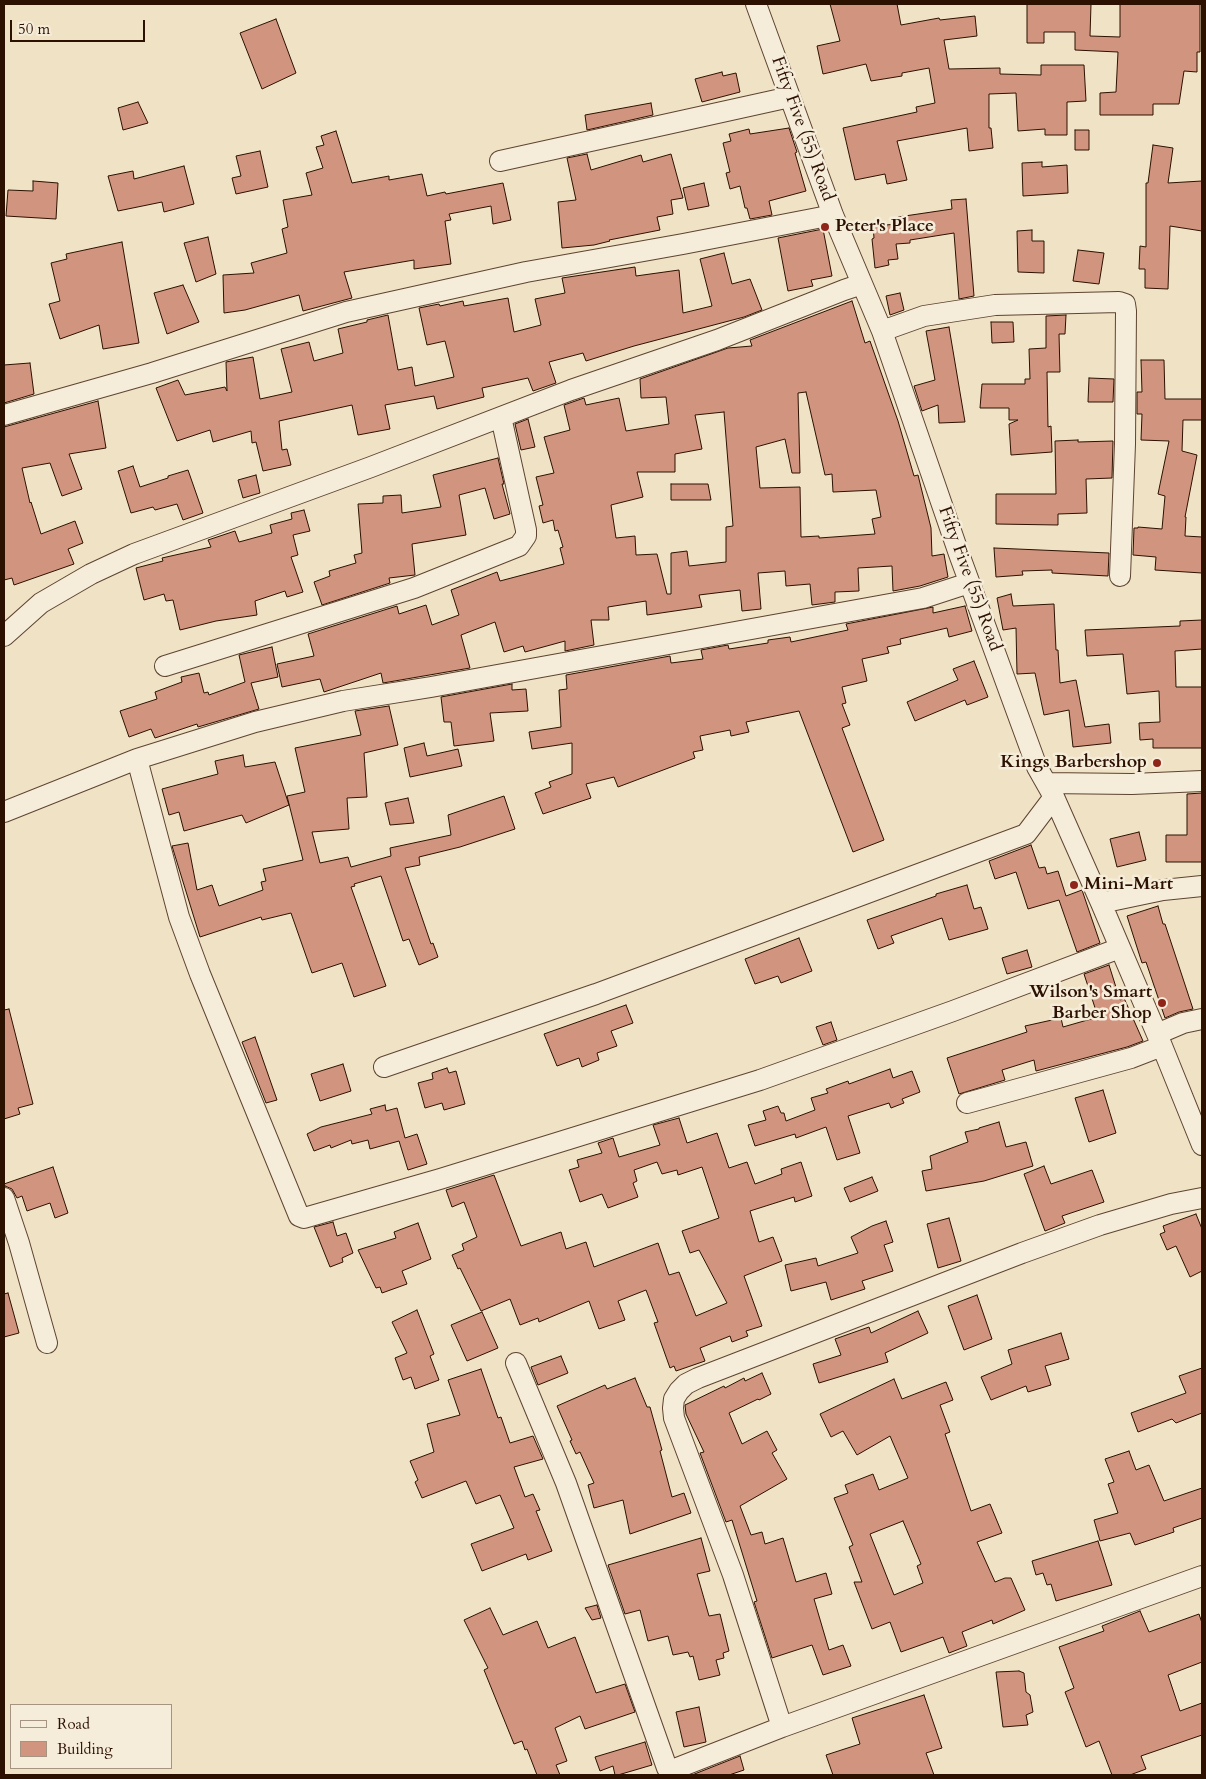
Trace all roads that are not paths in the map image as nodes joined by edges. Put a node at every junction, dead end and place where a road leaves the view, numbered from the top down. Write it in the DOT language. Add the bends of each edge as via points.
graph roads {
  1 [pos="756,4"];
  2 [pos="790,97"];
  3 [pos="500,161"];
  4 [pos="833,215"];
  5 [pos="862,284"];
  6 [pos="882,331"];
  7 [pos="4,415"];
  8 [pos="500,417"];
  9 [pos="1120,576"];
  10 [pos="969,583"];
  11 [pos="4,636"];
  12 [pos="165,666"];
  13 [pos="137,759"];
  14 [pos="1202,781"];
  15 [pos="1050,790"];
  16 [pos="4,812"];
  17 [pos="1202,886"];
  18 [pos="1101,903"];
  19 [pos="1120,948"];
  20 [pos="1202,1019"];
  21 [pos="1160,1040"];
  22 [pos="384,1067"];
  23 [pos="967,1103"];
  24 [pos="1202,1145"];
  25 [pos="4,1198"];
  26 [pos="1202,1198"];
  27 [pos="47,1343"];
  28 [pos="516,1363"];
  29 [pos="1202,1576"];
  30 [pos="782,1726"];
  1 -- 2 [label="street, Fifty Five (55) Road"];
  2 -- 3 [label="street"];
  2 -- 4 [label="street, Fifty Five (55) Road"];
  4 -- 5 [label="street, Fifty Five (55) Road"];
  4 -- 7 [label="street" via="526,272 346,312"];
  5 -- 6 [label="street, Fifty Five (55) Road"];
  5 -- 8 [label="street" via="717,340"];
  6 -- 9 [label="street" via="924,316 995,305 1124,304 1125,444"];
  6 -- 10 [label="street, Fifty Five (55) Road"];
  8 -- 11 [label="street" via="134,554 41,603"];
  8 -- 12 [label="street" via="526,530 526,536 518,546 414,588"];
  10 -- 13 [label="street" via="923,598 343,701 255,722"];
  10 -- 15 [label="street, Fifty Five (55) Road" via="1037,767"];
  13 -- 16 [label="street"];
  13 -- 19 [label="street" via="179,917 302,1218 760,1080"];
  14 -- 15 [label="street"];
  15 -- 18 [label="street, Fifty Five (55) Road"];
  15 -- 22 [label="street" via="1026,834 596,994"];
  17 -- 18 [label="street" via="1163,890"];
  18 -- 19 [label="street, Fifty Five (55) Road"];
  19 -- 21 [label="street, Fifty Five (55) Road"];
  20 -- 21 [label="street" via="1183,1023"];
  21 -- 23 [label="street" via="1114,1063"];
  21 -- 24 [label="street, Fifty Five (55) Road"];
  25 -- 27 [label="street"];
  26 -- 30 [label="street" via="1100,1225 997,1262 698,1378 679,1391 672,1408 674,1418 733,1575"];
  28 -- 30 [label="street" via="566,1483 667,1768 672,1770"];
  29 -- 30 [label="street"];
}
